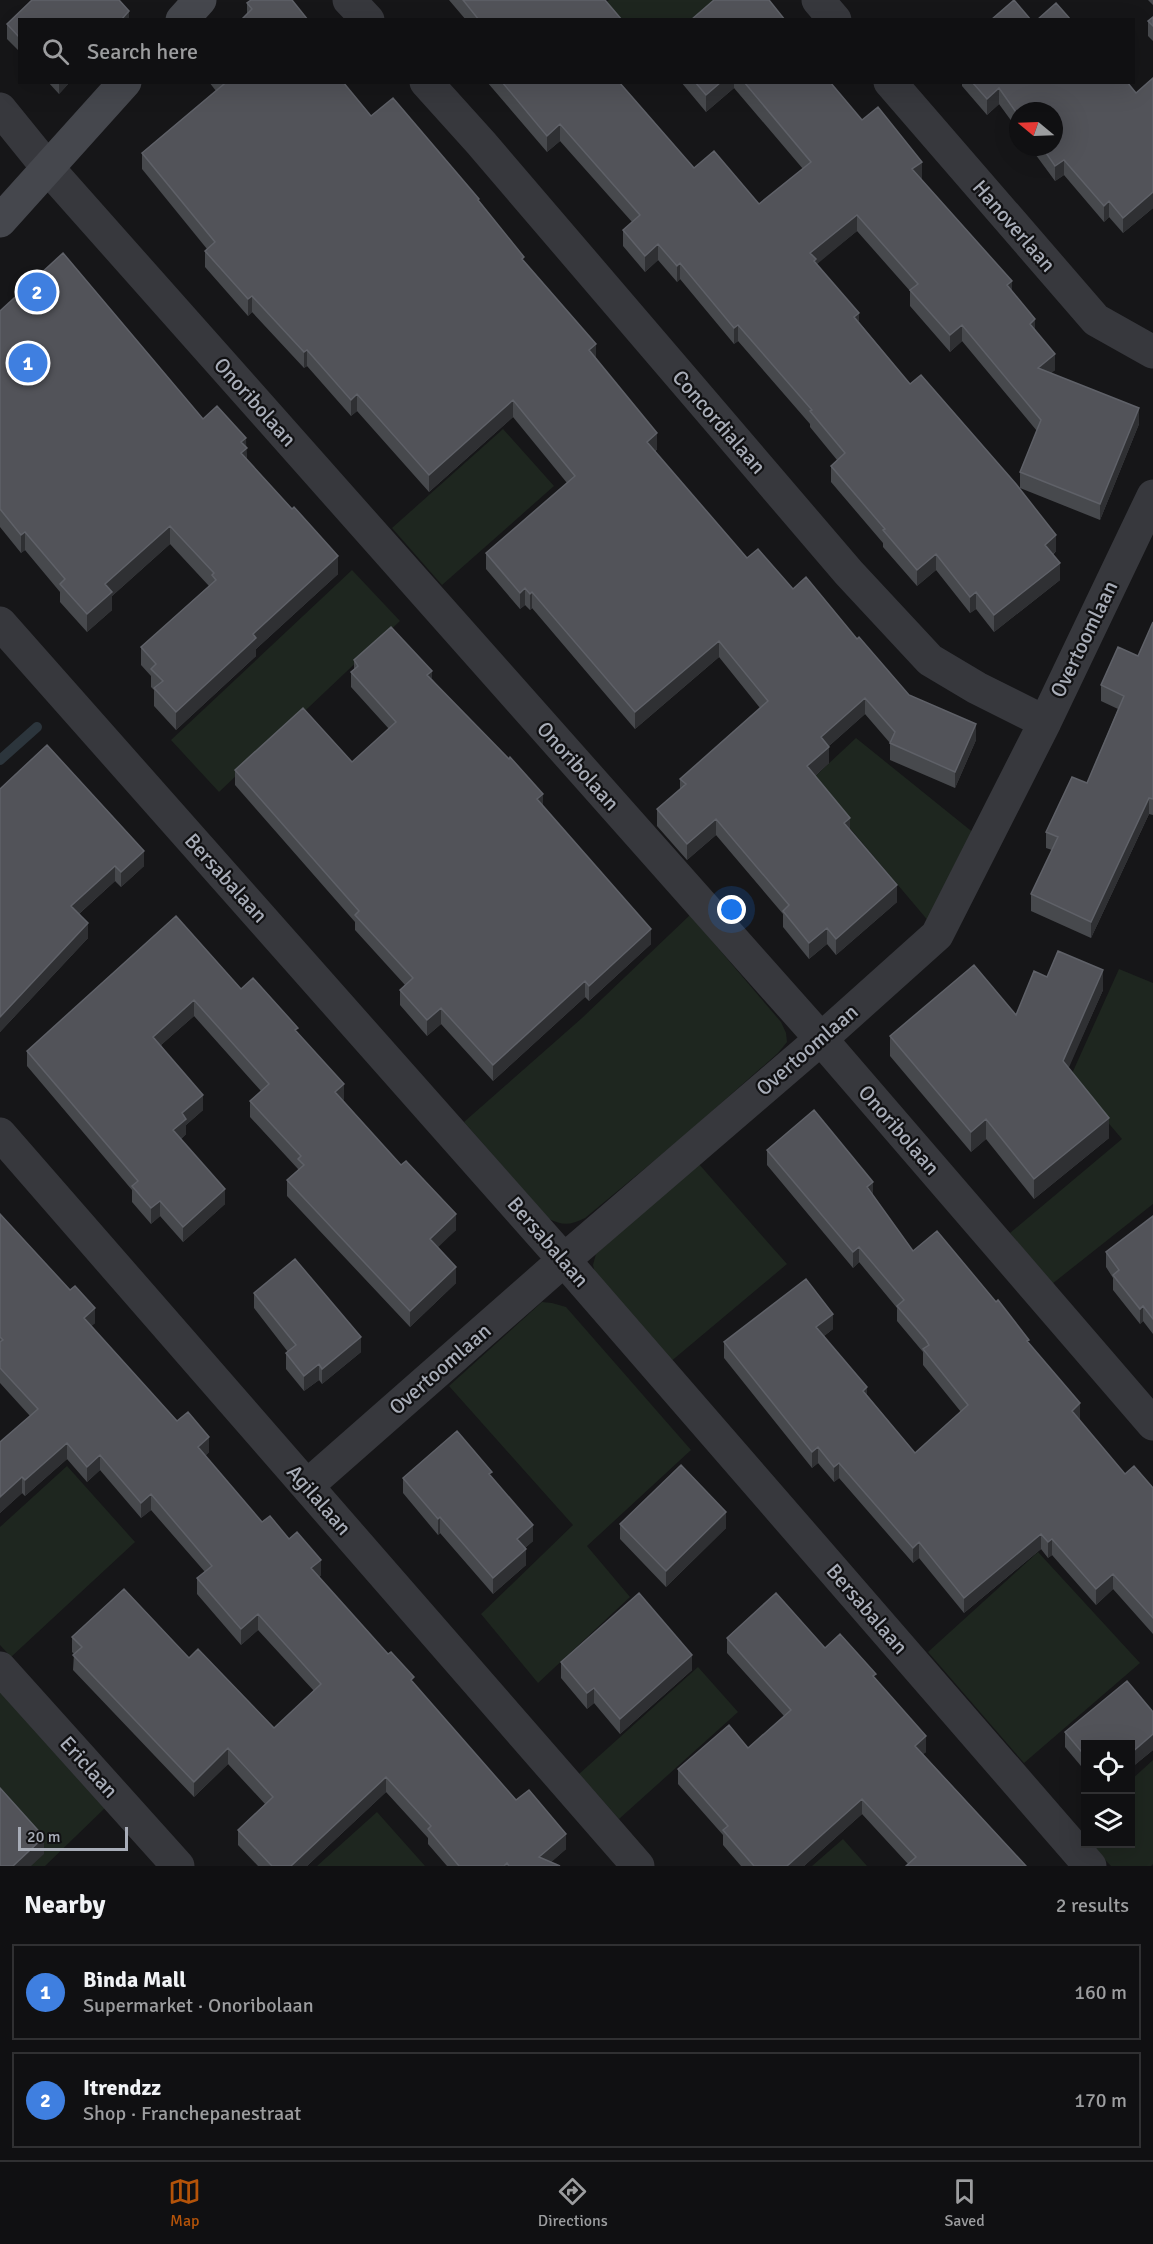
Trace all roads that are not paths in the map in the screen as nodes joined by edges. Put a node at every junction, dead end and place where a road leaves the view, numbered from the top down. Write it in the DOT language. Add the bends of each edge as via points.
graph roads {
  1 [pos="200,0"];
  2 [pos="349,0"];
  3 [pos="818,0"];
  4 [pos="184,18"];
  5 [pos="366,18"];
  6 [pos="833,18"];
  7 [pos="123,84"];
  8 [pos="428,84"];
  9 [pos="892,84"];
  10 [pos="0,109"];
  11 [pos="47,167"];
  12 [pos="0,221"];
  13 [pos="1153,352"];
  14 [pos="1153,496"];
  15 [pos="0,623"];
  16 [pos="1045,722"];
  17 [pos="821,1040"];
  18 [pos="0,1134"];
  19 [pos="564,1260"];
  20 [pos="1153,1424"];
  21 [pos="307,1486"];
  22 [pos="0,1668"];
  23 [pos="178,1866"];
  24 [pos="638,1866"];
  25 [pos="1090,1866"];
  1 -- 4 [label="street"];
  2 -- 5 [label="street"];
  3 -- 6 [label="street"];
  7 -- 11 [label="street"];
  8 -- 16 [label="street, Concordialaan" via="849,573 930,660"];
  9 -- 13 [label="street, Hanoverlaan" via="1096,320"];
  10 -- 11 [label="street, Onoribolaan"];
  11 -- 12 [label="street"];
  11 -- 17 [label="street, Onoribolaan"];
  14 -- 16 [label="street, Overtoomlaan"];
  15 -- 19 [label="street, Bersabalaan"];
  16 -- 17 [label="street, Overtoomlaan" via="937,935"];
  17 -- 19 [label="street, Overtoomlaan"];
  17 -- 20 [label="street, Onoribolaan"];
  18 -- 21 [label="street, Agilalaan"];
  19 -- 21 [label="street, Overtoomlaan"];
  19 -- 25 [label="street, Bersabalaan"];
  21 -- 24 [label="street, Agilalaan"];
  22 -- 23 [label="street, Ericlaan"];
}
